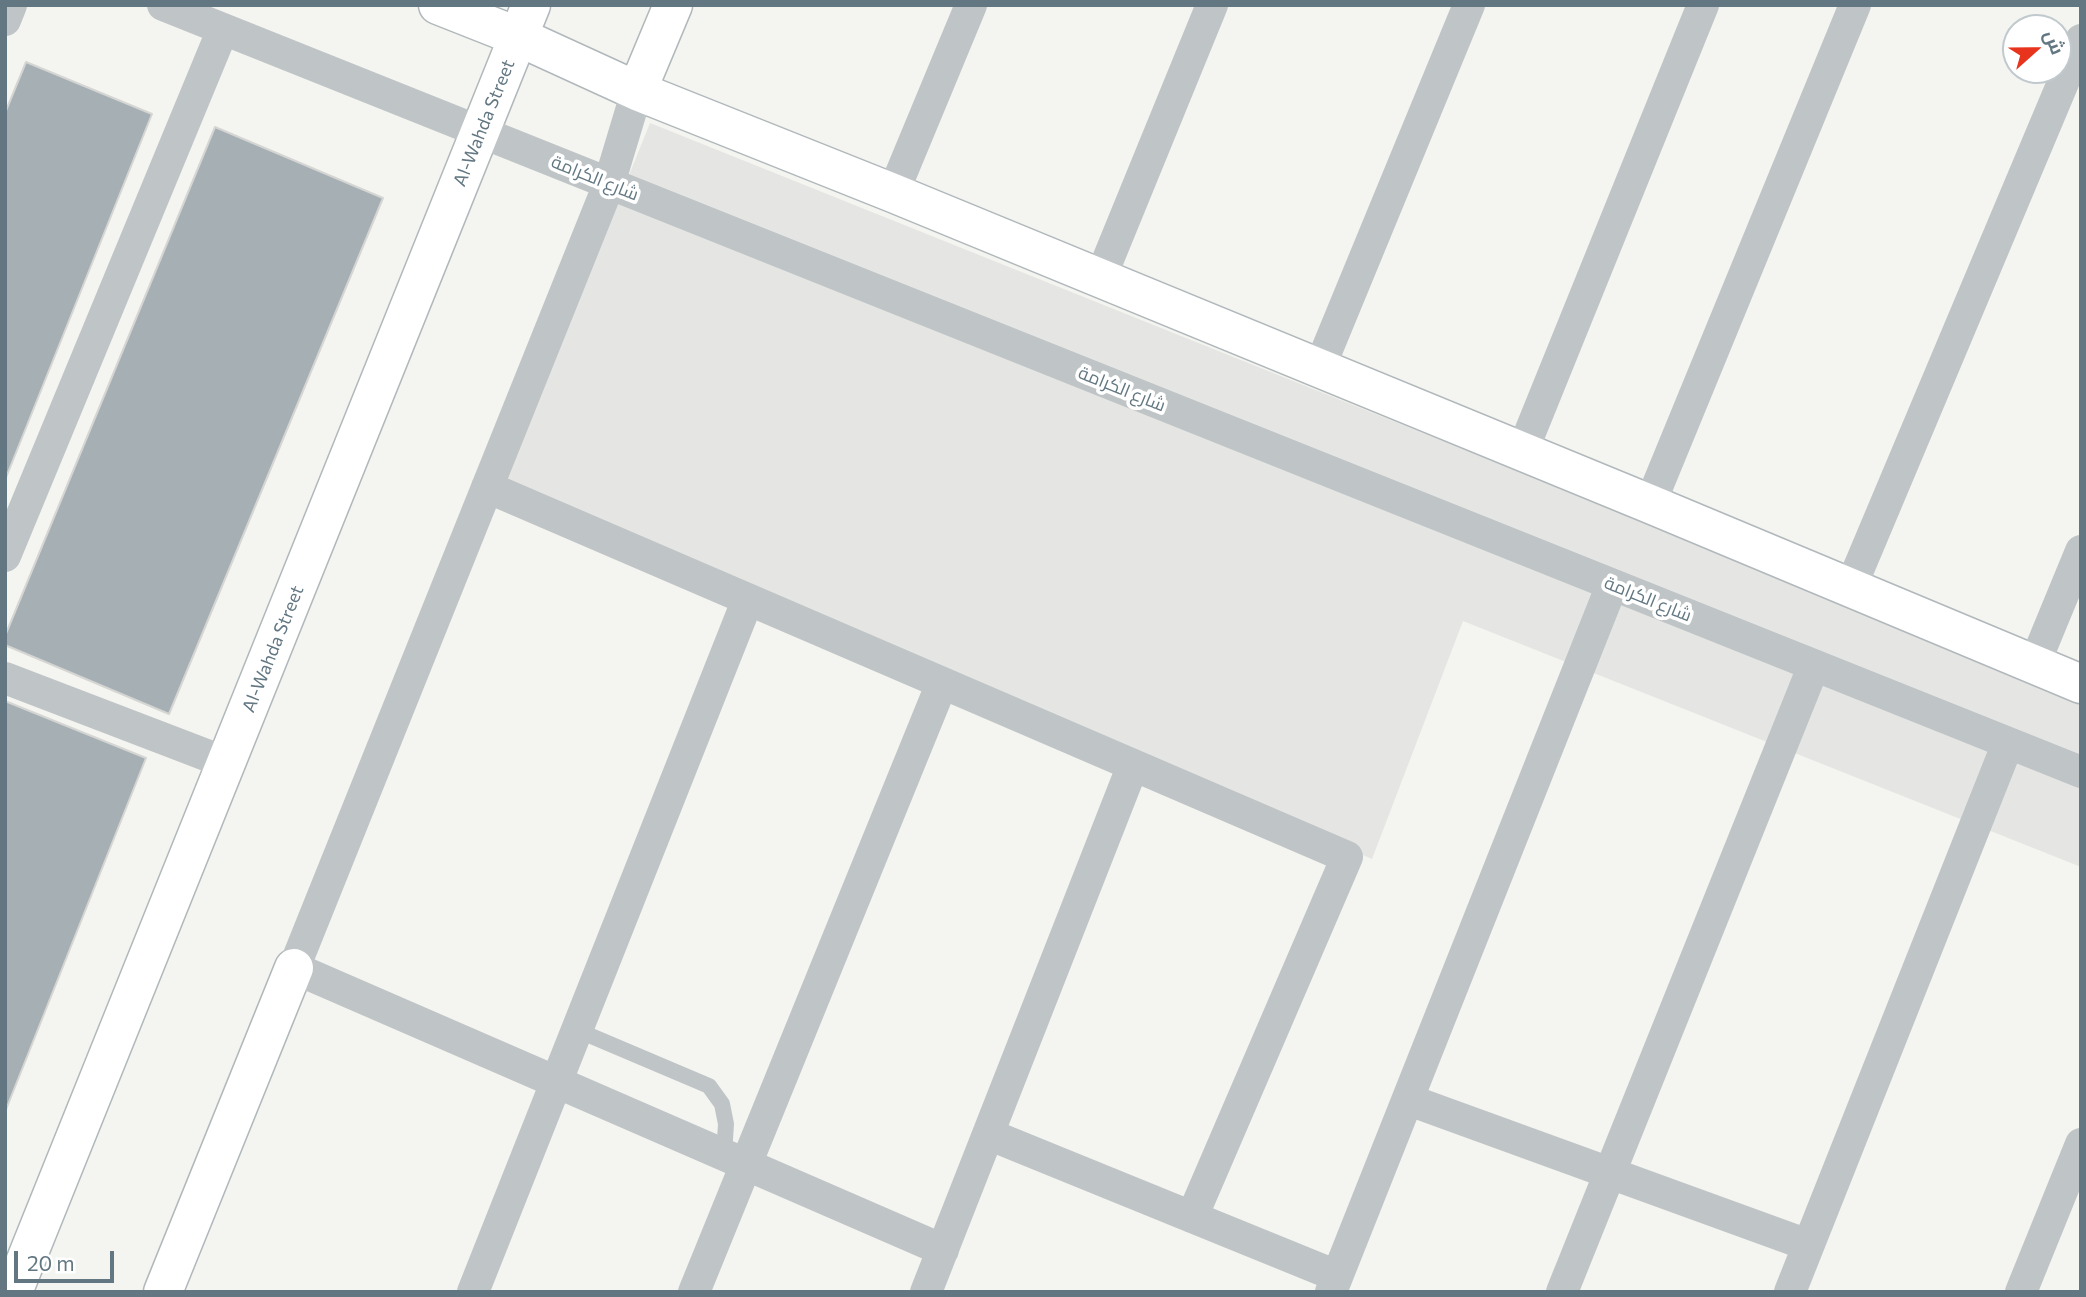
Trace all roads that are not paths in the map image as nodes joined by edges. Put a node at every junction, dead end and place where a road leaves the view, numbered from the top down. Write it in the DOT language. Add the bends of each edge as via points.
graph roads {
  1 [pos="10,5"];
  2 [pos="163,5"];
  3 [pos="438,5"];
  4 [pos="673,5"];
  5 [pos="971,5"];
  6 [pos="1212,5"];
  7 [pos="1469,5"];
  8 [pos="1703,5"];
  9 [pos="1855,5"];
  10 [pos="5,20"];
  11 [pos="525,21"];
  12 [pos="223,29"];
  13 [pos="2081,40"];
  14 [pos="637,91"];
  15 [pos="480,132"];
  16 [pos="609,184"];
  17 [pos="893,193"];
  18 [pos="1100,279"];
  19 [pos="1318,369"];
  20 [pos="1522,452"];
  21 [pos="487,487"];
  22 [pos="1650,504"];
  23 [pos="2081,551"];
  24 [pos="5,556"];
  25 [pos="1612,585"];
  26 [pos="1850,589"];
  27 [pos="748,599"];
  28 [pos="2034,665"];
  29 [pos="1814,666"];
  30 [pos="5,678"];
  31 [pos="942,683"];
  32 [pos="2081,684"];
  33 [pos="2008,743"];
  34 [pos="227,762"];
  35 [pos="1133,765"];
  36 [pos="2081,772"];
  37 [pos="293,968"];
  38 [pos="577,1030"];
  39 [pos="556,1082"];
  40 [pos="1409,1100"];
  41 [pos="988,1134"];
  42 [pos="2081,1144"];
  43 [pos="735,1159"];
  44 [pos="1608,1172"];
  45 [pos="1192,1217"];
  46 [pos="1808,1245"];
  47 [pos="943,1250"];
  48 [pos="1334,1284"];
  49 [pos="13,1292"];
  50 [pos="163,1292"];
  51 [pos="473,1292"];
  52 [pos="694,1292"];
  53 [pos="926,1292"];
  54 [pos="1562,1292"];
  55 [pos="1790,1292"];
  56 [pos="2021,1292"];
  1 -- 10 [label="street"];
  2 -- 12 [label="street, شارع الكرامة"];
  3 -- 11 [label="street"];
  4 -- 14 [label="street"];
  5 -- 17 [label="street"];
  6 -- 18 [label="street"];
  7 -- 19 [label="street"];
  8 -- 20 [label="street"];
  9 -- 22 [label="street"];
  11 -- 14 [label="street"];
  11 -- 15 [label="street, Al-Wahda Street"];
  12 -- 15 [label="street, شارع الكرامة"];
  12 -- 24 [label="street"];
  13 -- 26 [label="street"];
  14 -- 16 [label="street"];
  14 -- 17 [label="street"];
  15 -- 16 [label="street, شارع الكرامة"];
  15 -- 34 [label="street, Al-Wahda Street"];
  16 -- 21 [label="street"];
  16 -- 25 [label="street, شارع الكرامة"];
  17 -- 18 [label="street"];
  18 -- 19 [label="street"];
  19 -- 20 [label="street"];
  20 -- 22 [label="street"];
  21 -- 27 [label="street"];
  21 -- 37 [label="street"];
  22 -- 26 [label="street"];
  23 -- 28 [label="street"];
  25 -- 29 [label="street, شارع الكرامة"];
  25 -- 40 [label="street"];
  26 -- 28 [label="street"];
  27 -- 31 [label="street"];
  27 -- 38 [label="street"];
  28 -- 32 [label="street"];
  29 -- 33 [label="street, شارع الكرامة"];
  29 -- 44 [label="street"];
  30 -- 34 [label="street"];
  31 -- 35 [label="street"];
  31 -- 43 [label="street"];
  33 -- 36 [label="street, شارع الكرامة"];
  33 -- 46 [label="street"];
  34 -- 49 [label="street, Al-Wahda Street"];
  35 -- 41 [label="street"];
  35 -- 45 [label="street" via="1347,858"];
  37 -- 39 [label="street"];
  37 -- 50 [label="street"];
  38 -- 39 [label="street"];
  38 -- 43 [label="lane" via="709,1086 722,1104"];
  39 -- 43 [label="street"];
  39 -- 51 [label="street"];
  40 -- 44 [label="street"];
  40 -- 48 [label="street"];
  41 -- 45 [label="street"];
  41 -- 47 [label="street"];
  42 -- 56 [label="street"];
  43 -- 47 [label="street"];
  43 -- 52 [label="street"];
  44 -- 46 [label="street"];
  44 -- 54 [label="street"];
  45 -- 48 [label="street"];
  46 -- 55 [label="street"];
  47 -- 53 [label="street"];
}
